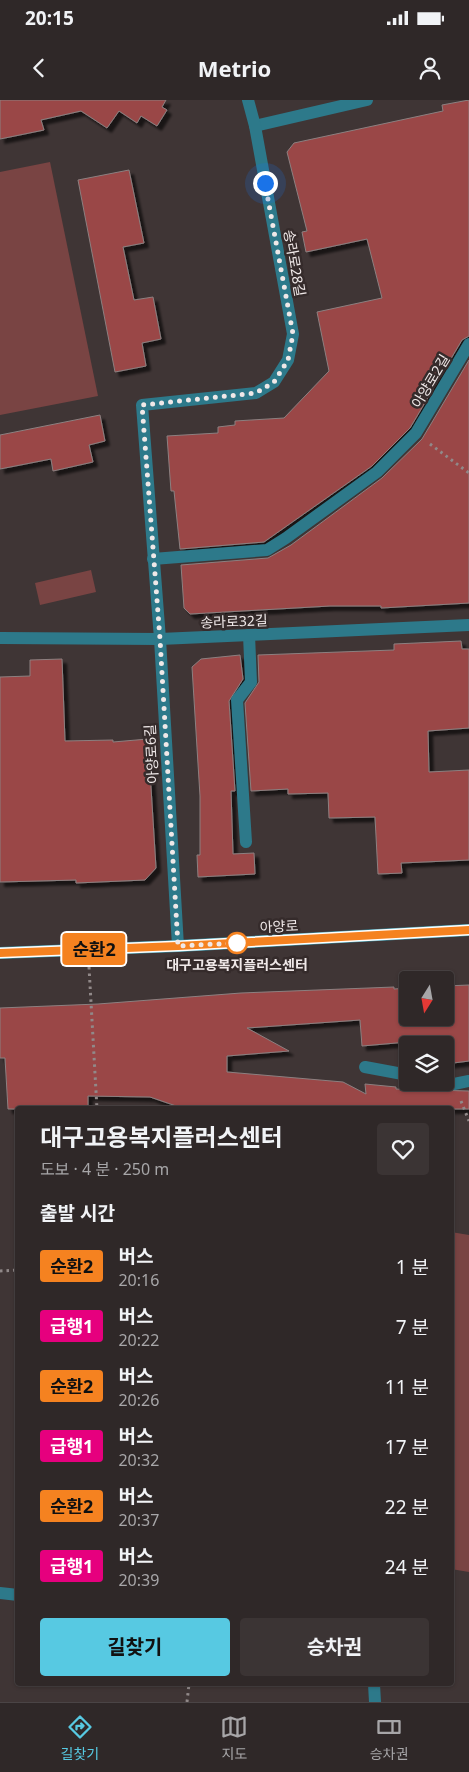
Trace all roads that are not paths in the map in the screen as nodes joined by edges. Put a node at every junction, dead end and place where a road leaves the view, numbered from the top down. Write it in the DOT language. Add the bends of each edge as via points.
graph roads {
  1 [pos="248,100"];
  2 [pos="368,100"];
  3 [pos="255,126"];
  4 [pos="469,344"];
  5 [pos="142,405"];
  6 [pos="153,560"];
  7 [pos="469,625"];
  8 [pos="249,635"];
  9 [pos="0,638"];
  10 [pos="160,639"];
  11 [pos="246,842"];
  12 [pos="469,930"];
  13 [pos="178,946"];
  14 [pos="0,953"];
  15 [pos="365,1068"];
  16 [pos="399,1074"];
  17 [pos="469,1081"];
  18 [pos="454,1084"];
  19 [pos="0,1593"];
  20 [pos="15,1596"];
  21 [pos="374,1686"];
  22 [pos="375,1702"];
  1 -- 3 [label="street, 송라로28길"];
  2 -- 3 [label="street"];
  3 -- 5 [label="street, 송라로28길" via="293,334 288,360 274,382 256,393"];
  4 -- 6 [label="street, 아양로2길" via="416,433 377,472 267,550"];
  5 -- 6 [label="street, 아양로6길"];
  6 -- 10 [label="street, 아양로6길"];
  7 -- 8 [label="street, 송라로32길"];
  8 -- 10 [label="street, 송라로32길"];
  8 -- 11 [label="street" via="251,682 237,700"];
  9 -- 10 [label="street, 송라로32길"];
  10 -- 13 [label="street, 아양로6길"];
  12 -- 13 [label="main road, 아양로"];
  13 -- 14 [label="main road, 아양로"];
  15 -- 16 [label="street"];
  17 -- 18 [label="street"];
  19 -- 20 [label="street"];
  21 -- 22 [label="street"];
}
